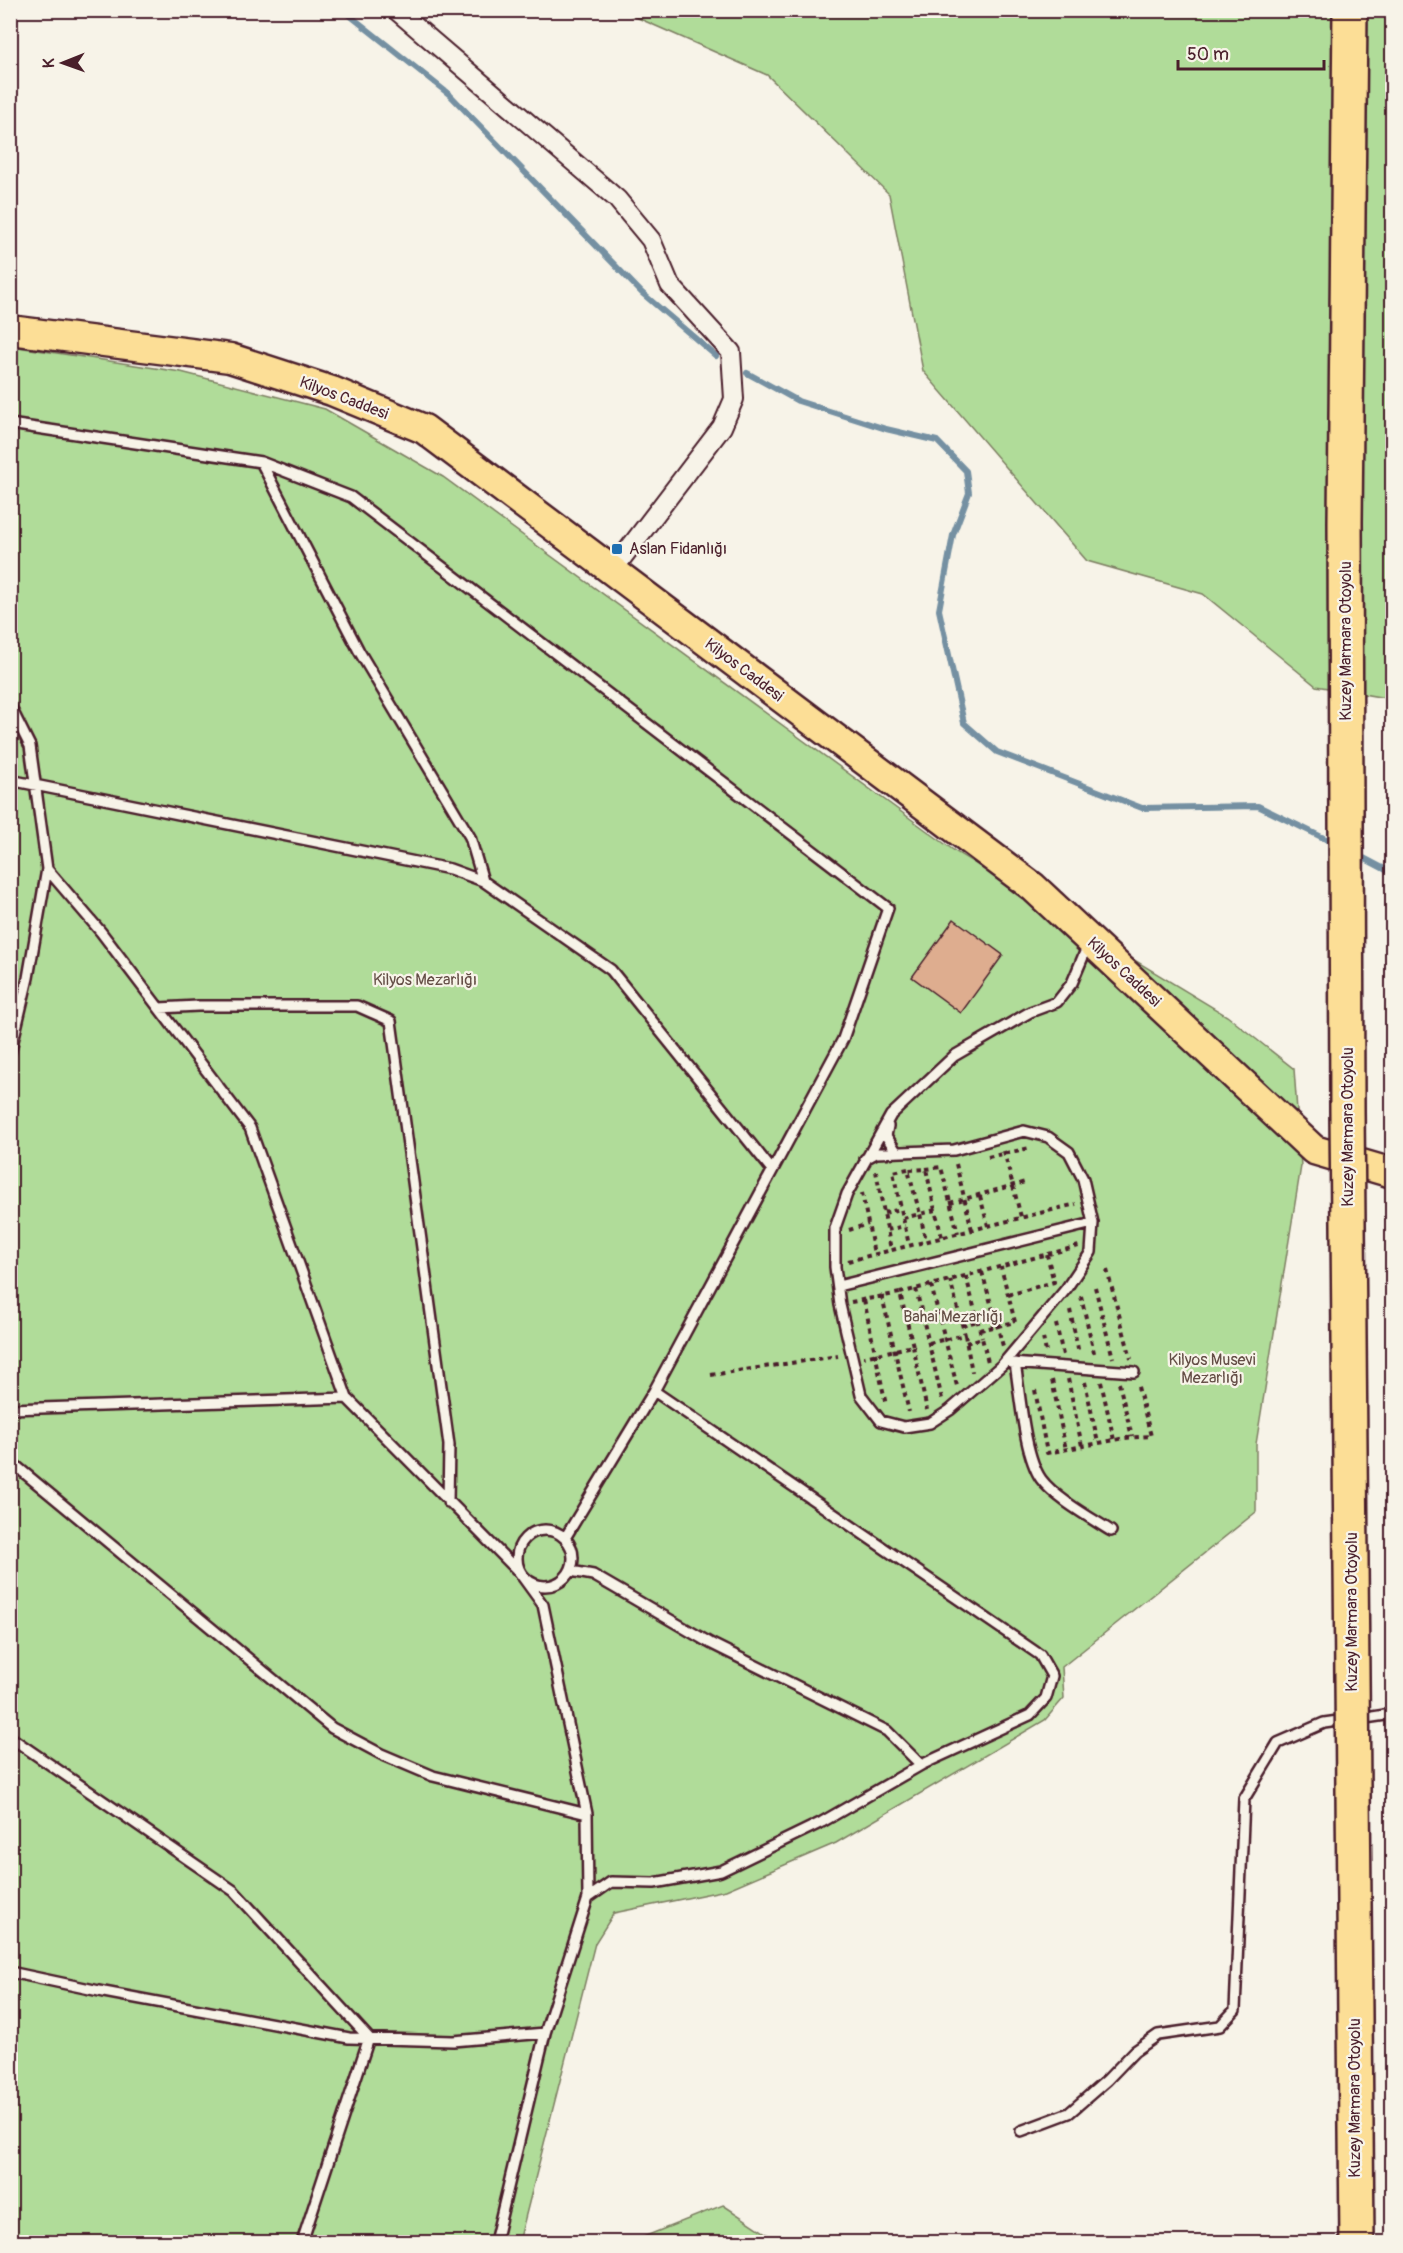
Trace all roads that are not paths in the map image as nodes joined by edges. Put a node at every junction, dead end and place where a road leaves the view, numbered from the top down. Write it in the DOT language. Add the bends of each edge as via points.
graph roads {
  1 [pos="396,10"];
  2 [pos="1350,10"];
  3 [pos="10,330"];
  4 [pos="10,424"];
  5 [pos="261,462"];
  6 [pos="612,571"];
  7 [pos="10,706"];
  8 [pos="10,780"];
  9 [pos="35,784"];
  10 [pos="47,869"];
  11 [pos="483,881"];
  12 [pos="1090,940"];
  13 [pos="159,1008"];
  14 [pos="10,1054"];
  15 [pos="891,1115"];
  16 [pos="896,1151"];
  17 [pos="869,1156"];
  18 [pos="772,1170"];
  19 [pos="1392,1173"];
  20 [pos="1093,1223"];
  21 [pos="838,1286"];
  22 [pos="1009,1362"];
  23 [pos="1134,1372"];
  24 [pos="654,1391"];
  25 [pos="347,1398"];
  26 [pos="10,1409"];
  27 [pos="10,1461"];
  28 [pos="448,1502"];
  29 [pos="1111,1531"];
  30 [pos="565,1538"];
  31 [pos="570,1571"];
  32 [pos="519,1572"];
  33 [pos="1392,1714"];
  34 [pos="10,1737"];
  35 [pos="921,1764"];
  36 [pos="587,1814"];
  37 [pos="588,1898"];
  38 [pos="10,1972"];
  39 [pos="545,2033"];
  40 [pos="369,2038"];
  41 [pos="1021,2131"];
  42 [pos="302,2242"];
  43 [pos="495,2242"];
  44 [pos="1357,2242"];
  1 -- 6 [label="street" via="618,199 651,240 670,285 731,352 734,399 722,427"];
  2 -- 44 [label="highway, Kuzey Marmara Otoyolu, bridge" via="1345,522"];
  3 -- 6 [label="main road, Kilyos Caddesi" via="230,358 332,391 424,429"];
  4 -- 5 [label="lane"];
  5 -- 11 [label="lane" via="359,651 470,837"];
  5 -- 18 [label="lane" via="351,497 888,908 843,1040"];
  6 -- 12 [label="main road, Kilyos Caddesi" via="1033,887"];
  7 -- 9 [label="lane" via="30,746"];
  8 -- 9 [label="lane"];
  9 -- 10 [label="lane"];
  9 -- 11 [label="lane" via="450,869"];
  10 -- 13 [label="lane"];
  10 -- 14 [label="lane"];
  11 -- 18 [label="lane" via="611,970"];
  12 -- 15 [label="lane" via="1072,983 1058,1002 1030,1012 954,1056"];
  12 -- 19 [label="main road, Kilyos Caddesi" via="1314,1150"];
  13 -- 25 [label="lane" via="250,1128"];
  13 -- 28 [label="lane" via="357,1006 391,1021 449,1445"];
  15 -- 16 [label="lane" via="886,1136"];
  15 -- 17 [label="lane"];
  16 -- 17 [label="lane"];
  16 -- 20 [label="lane" via="954,1150 1024,1131 1048,1137 1069,1152 1083,1179"];
  17 -- 21 [label="lane" via="847,1194 835,1228"];
  18 -- 24 [label="lane"];
  20 -- 21 [label="lane"];
  20 -- 22 [label="lane" via="1090,1252"];
  21 -- 22 [label="lane" via="861,1395 881,1421 904,1427 930,1423"];
  22 -- 23 [label="lane"];
  22 -- 29 [label="lane" via="1030,1452 1041,1479"];
  24 -- 30 [label="lane"];
  24 -- 35 [label="lane" via="1040,1655 1052,1676 1046,1698 1030,1715"];
  25 -- 26 [label="lane"];
  25 -- 28 [label="lane"];
  27 -- 36 [label="lane" via="332,1728 433,1776"];
  28 -- 32 [label="lane"];
  30 -- 31 [label="lane" via="572,1549"];
  30 -- 32 [label="lane" via="544,1529 526,1536 516,1561"];
  31 -- 32 [label="lane" via="563,1580 543,1587"];
  31 -- 35 [label="lane" via="592,1575 710,1643 887,1731"];
  32 -- 36 [label="lane" via="543,1605"];
  33 -- 41 [label="lane" via="1323,1723 1278,1743 1244,1799 1235,2010 1220,2026 1158,2035 1135,2051 1069,2113"];
  34 -- 40 [label="lane" via="234,1891"];
  35 -- 37 [label="lane" via="822,1822 721,1871 654,1883 611,1882"];
  36 -- 37 [label="lane"];
  37 -- 39 [label="lane"];
  38 -- 40 [label="lane" via="349,2038"];
  39 -- 40 [label="lane" via="453,2041"];
  39 -- 43 [label="lane"];
  40 -- 42 [label="lane"];
}
